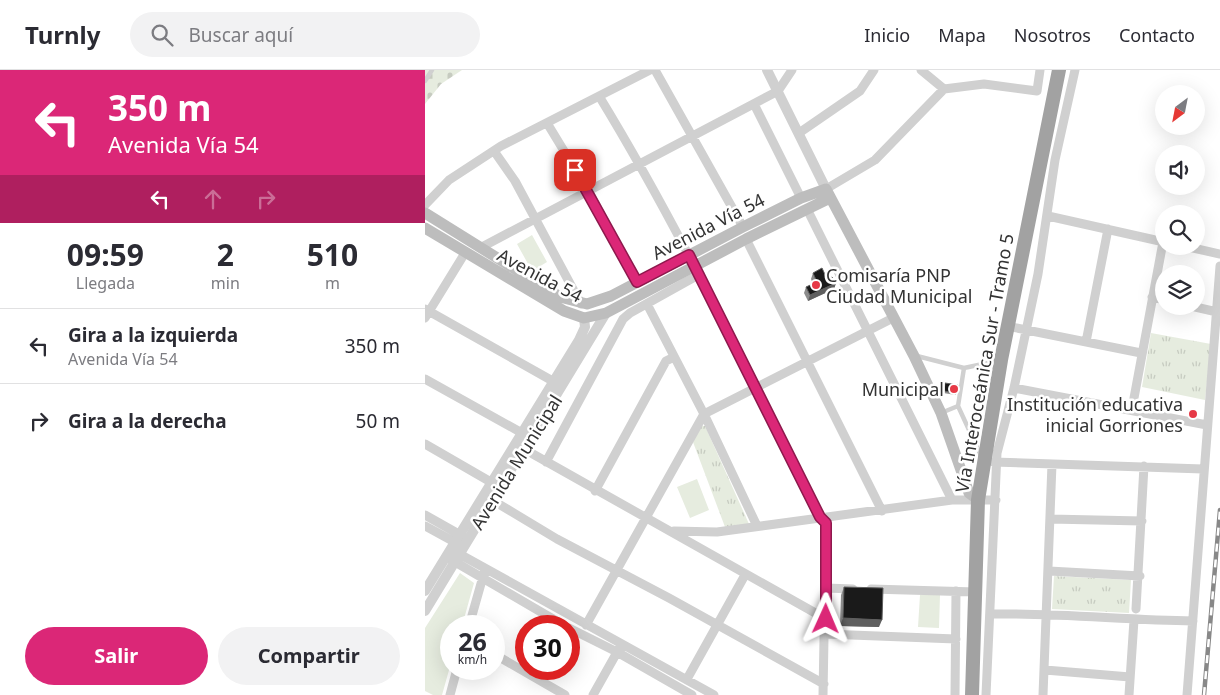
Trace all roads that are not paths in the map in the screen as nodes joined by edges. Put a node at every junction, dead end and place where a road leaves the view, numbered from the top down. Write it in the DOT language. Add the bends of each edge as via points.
graph roads {
  1 [pos="433,70"];
  2 [pos="650,70"];
  3 [pos="655,70"];
  4 [pos="767,70"];
  5 [pos="792,70"];
  6 [pos="874,70"];
  7 [pos="921,70"];
  8 [pos="1040,70"];
  9 [pos="1059,70"];
  10 [pos="1075,70"];
  11 [pos="425,81"];
  12 [pos="944,89"];
  13 [pos="777,91"];
  14 [pos="599,96"];
  15 [pos="754,104"];
  16 [pos="547,123"];
  17 [pos="799,133"];
  18 [pos="692,135"];
  19 [pos="494,151"];
  20 [pos="640,164"];
  21 [pos="589,192"];
  22 [pos="828,193"];
  23 [pos="801,198"];
  24 [pos="425,205"];
  25 [pos="807,209"];
  26 [pos="425,213"];
  27 [pos="1048,216"];
  28 [pos="535,220"];
  29 [pos="743,227"];
  30 [pos="425,228"];
  31 [pos="1108,229"];
  32 [pos="747,239"];
  33 [pos="1155,240"];
  34 [pos="480,248"];
  35 [pos="1205,251"];
  36 [pos="465,253"];
  37 [pos="1220,254"];
  38 [pos="689,255"];
  39 [pos="1160,255"];
  40 [pos="1220,266"];
  41 [pos="697,270"];
  42 [pos="637,282"];
  43 [pos="1152,297"];
  44 [pos="1155,298"];
  45 [pos="581,304"];
  46 [pos="647,304"];
  47 [pos="1205,309"];
  48 [pos="1217,312"];
  49 [pos="426,313"];
  50 [pos="606,313"];
  51 [pos="584,318"];
  52 [pos="893,318"];
  53 [pos="1007,326"];
  54 [pos="1026,330"];
  55 [pos="869,331"];
  56 [pos="1086,342"];
  57 [pos="1141,353"];
  58 [pos="914,356"];
  59 [pos="674,357"];
  60 [pos="1001,360"];
  61 [pos="808,362"];
  62 [pos="964,368"];
  63 [pos="425,379"];
  64 [pos="558,384"];
  65 [pos="1014,388"];
  66 [pos="756,389"];
  67 [pos="1133,398"];
  68 [pos="958,406"];
  69 [pos="941,413"];
  70 [pos="704,414"];
  71 [pos="1207,425"];
  72 [pos="522,433"];
  73 [pos="425,444"];
  74 [pos="524,449"];
  75 [pos="546,462"];
  76 [pos="991,462"];
  77 [pos="1052,464"];
  78 [pos="1144,466"];
  79 [pos="1203,469"];
  80 [pos="496,485"];
  81 [pos="595,491"];
  82 [pos="488,498"];
  83 [pos="952,500"];
  84 [pos="978,500"];
  85 [pos="996,500"];
  86 [pos="882,511"];
  87 [pos="425,515"];
  88 [pos="820,517"];
  89 [pos="645,518"];
  90 [pos="1050,519"];
  91 [pos="1142,521"];
  92 [pos="425,526"];
  93 [pos="757,526"];
  94 [pos="669,531"];
  95 [pos="457,548"];
  96 [pos="486,568"];
  97 [pos="617,571"];
  98 [pos="1049,571"];
  99 [pos="745,575"];
  100 [pos="1140,576"];
  101 [pos="482,578"];
  102 [pos="826,588"];
  103 [pos="425,591"];
  104 [pos="956,591"];
  105 [pos="976,592"];
  106 [pos="428,599"];
  107 [pos="1136,609"];
  108 [pos="425,611"];
  109 [pos="1047,613"];
  110 [pos="990,614"];
  111 [pos="472,615"];
  112 [pos="546,615"];
  113 [pos="826,619"];
  114 [pos="1134,620"];
  115 [pos="1193,621"];
  116 [pos="586,625"];
  117 [pos="718,625"];
  118 [pos="580,632"];
  119 [pos="825,634"];
  120 [pos="956,639"];
  121 [pos="620,648"];
  122 [pos="505,660"];
  123 [pos="1045,670"];
  124 [pos="1130,676"];
  125 [pos="454,680"];
  126 [pos="687,680"];
  127 [pos="824,684"];
  128 [pos="450,695"];
  129 [pos="565,695"];
  130 [pos="593,695"];
  131 [pos="692,695"];
  132 [pos="714,695"];
  133 [pos="823,695"];
  134 [pos="955,695"];
  135 [pos="973,695"];
  136 [pos="986,695"];
  137 [pos="1043,695"];
  138 [pos="1129,695"];
  139 [pos="1187,695"];
  1 -- 11 [label="lane"];
  2 -- 14 [label="street"];
  3 -- 18 [label="street"];
  4 -- 13 [label="street"];
  5 -- 13 [label="street"];
  6 -- 17 [label="street" via="860,91"];
  7 -- 12 [label="street"];
  8 -- 12 [label="street" via="1037,91 984,84"];
  9 -- 53 [label="highway, Vía Interoceánica Sur - Tramo 5"];
  10 -- 27 [label="street" via="1055,160"];
  12 -- 22 [label="street" via="875,160"];
  13 -- 15 [label="street"];
  13 -- 17 [label="street"];
  14 -- 16 [label="street"];
  14 -- 20 [label="street"];
  15 -- 18 [label="street"];
  15 -- 23 [label="street"];
  16 -- 19 [label="street"];
  16 -- 21 [label="street"];
  17 -- 22 [label="street"];
  18 -- 20 [label="street"];
  18 -- 29 [label="street"];
  19 -- 24 [label="street" via="449,180"];
  19 -- 28 [label="street" via="515,181"];
  20 -- 21 [label="street"];
  20 -- 38 [label="street"];
  21 -- 28 [label="street"];
  21 -- 42 [label="street"];
  22 -- 23 [label="main road, Avenida Vía 54"];
  22 -- 25 [label="main road, Avenida 54"];
  22 -- 52 [label="main road"];
  23 -- 29 [label="main road, Avenida Vía 54"];
  25 -- 32 [label="main road, Avenida 54"];
  25 -- 55 [label="street"];
  26 -- 34 [label="main road"];
  27 -- 31 [label="street"];
  27 -- 54 [label="street"];
  28 -- 34 [label="street"];
  28 -- 45 [label="street"];
  29 -- 38 [label="main road, Avenida Vía 54"];
  30 -- 36 [label="main road, Avenida 54"];
  31 -- 33 [label="street"];
  31 -- 56 [label="street"];
  32 -- 41 [label="main road, Avenida 54"];
  32 -- 61 [label="street"];
  34 -- 45 [label="main road" via="560,297"];
  35 -- 37 [label="street"];
  36 -- 49 [label="street"];
  36 -- 51 [label="main road, Avenida 54" via="551,304"];
  38 -- 41 [label="street"];
  38 -- 42 [label="main road, Avenida Vía 54"];
  39 -- 43 [label="street"];
  40 -- 48 [label="street"];
  41 -- 46 [label="street"];
  41 -- 50 [label="main road, Avenida 54"];
  41 -- 66 [label="street"];
  42 -- 45 [label="main road, Avenida Vía 54" via="599,302"];
  43 -- 44 [label="street"];
  43 -- 57 [label="street"];
  46 -- 59 [label="street"];
  46 -- 75 [label="street" via="623,319"];
  47 -- 48 [label="street"];
  48 -- 71 [label="street"];
  49 -- 64 [label="street"];
  50 -- 51 [label="main road, Avenida 54"];
  50 -- 64 [label="street, Avenida Municipal"];
  51 -- 64 [label="street, Avenida Municipal" via="583,331"];
  52 -- 55 [label="street"];
  52 -- 58 [label="main road"];
  53 -- 54 [label="street"];
  53 -- 60 [label="highway, Vía Interoceánica Sur - Tramo 5"];
  54 -- 56 [label="street"];
  54 -- 65 [label="street"];
  55 -- 61 [label="street"];
  55 -- 83 [label="street"];
  56 -- 57 [label="street"];
  57 -- 67 [label="street"];
  58 -- 62 [label="lane"];
  58 -- 69 [label="main road"];
  59 -- 70 [label="street"];
  59 -- 81 [label="street" via="666,361"];
  60 -- 62 [label="lane"];
  60 -- 76 [label="highway, Vía Interoceánica Sur - Tramo 5"];
  61 -- 66 [label="street"];
  61 -- 86 [label="street"];
  62 -- 68 [label="lane"];
  63 -- 72 [label="street"];
  64 -- 72 [label="street, Avenida Municipal"];
  64 -- 74 [label="street, Avenida Municipal"];
  65 -- 71 [label="street"];
  65 -- 76 [label="street" via="997,454"];
  66 -- 70 [label="street"];
  66 -- 88 [label="street"];
  68 -- 69 [label="lane"];
  68 -- 76 [label="lane"];
  69 -- 84 [label="main road" via="969,493"];
  70 -- 89 [label="street"];
  70 -- 93 [label="street"];
  71 -- 79 [label="street"];
  72 -- 74 [label="street"];
  72 -- 80 [label="street, Avenida Municipal"];
  73 -- 80 [label="street"];
  74 -- 75 [label="street"];
  74 -- 80 [label="street, Avenida Municipal"];
  75 -- 81 [label="street"];
  76 -- 77 [label="street"];
  76 -- 84 [label="highway, Vía Interoceánica Sur - Tramo 5"];
  76 -- 85 [label="street"];
  77 -- 78 [label="street"];
  77 -- 90 [label="street"];
  78 -- 79 [label="street"];
  78 -- 91 [label="street"];
  79 -- 115 [label="street"];
  80 -- 82 [label="street, Avenida Municipal"];
  81 -- 89 [label="street"];
  82 -- 95 [label="street, Avenida Municipal"];
  82 -- 97 [label="street"];
  83 -- 84 [label="street"];
  83 -- 86 [label="street"];
  84 -- 85 [label="street"];
  84 -- 105 [label="highway, Vía Interoceánica Sur - Tramo 5"];
  85 -- 110 [label="street"];
  86 -- 88 [label="street"];
  87 -- 95 [label="street"];
  88 -- 93 [label="street"];
  88 -- 102 [label="street" via="826,523"];
  89 -- 94 [label="street"];
  89 -- 97 [label="street"];
  90 -- 91 [label="street"];
  90 -- 98 [label="street"];
  91 -- 100 [label="street"];
  92 -- 95 [label="street"];
  93 -- 94 [label="street" via="700,534"];
  94 -- 99 [label="street"];
  95 -- 96 [label="street"];
  95 -- 101 [label="street"];
  95 -- 103 [label="street, Avenida Municipal"];
  95 -- 106 [label="street, Avenida Municipal"];
  96 -- 101 [label="street"];
  96 -- 116 [label="street"];
  97 -- 116 [label="street"];
  97 -- 117 [label="street"];
  98 -- 100 [label="street"];
  98 -- 109 [label="street"];
  99 -- 113 [label="street"];
  99 -- 117 [label="street"];
  100 -- 107 [label="street"];
  101 -- 111 [label="street"];
  101 -- 112 [label="street"];
  102 -- 104 [label="street"];
  102 -- 113 [label="street"];
  104 -- 105 [label="street"];
  104 -- 120 [label="street"];
  105 -- 135 [label="highway, Vía Interoceánica Sur - Tramo 5"];
  106 -- 108 [label="street, Avenida Municipal"];
  109 -- 110 [label="street"];
  109 -- 114 [label="street"];
  109 -- 123 [label="street"];
  110 -- 136 [label="street"];
  113 -- 119 [label="street"];
  114 -- 115 [label="street"];
  114 -- 124 [label="street"];
  115 -- 139 [label="street"];
  116 -- 121 [label="street"];
  117 -- 126 [label="street"];
  117 -- 127 [label="street"];
  118 -- 121 [label="street"];
  119 -- 120 [label="street"];
  119 -- 127 [label="street"];
  120 -- 134 [label="street"];
  121 -- 126 [label="street"];
  121 -- 130 [label="street"];
  121 -- 131 [label="street"];
  122 -- 129 [label="street"];
  123 -- 124 [label="street"];
  123 -- 137 [label="street"];
  124 -- 138 [label="street"];
  125 -- 128 [label="street"];
  126 -- 132 [label="street"];
  127 -- 133 [label="street"];
}
